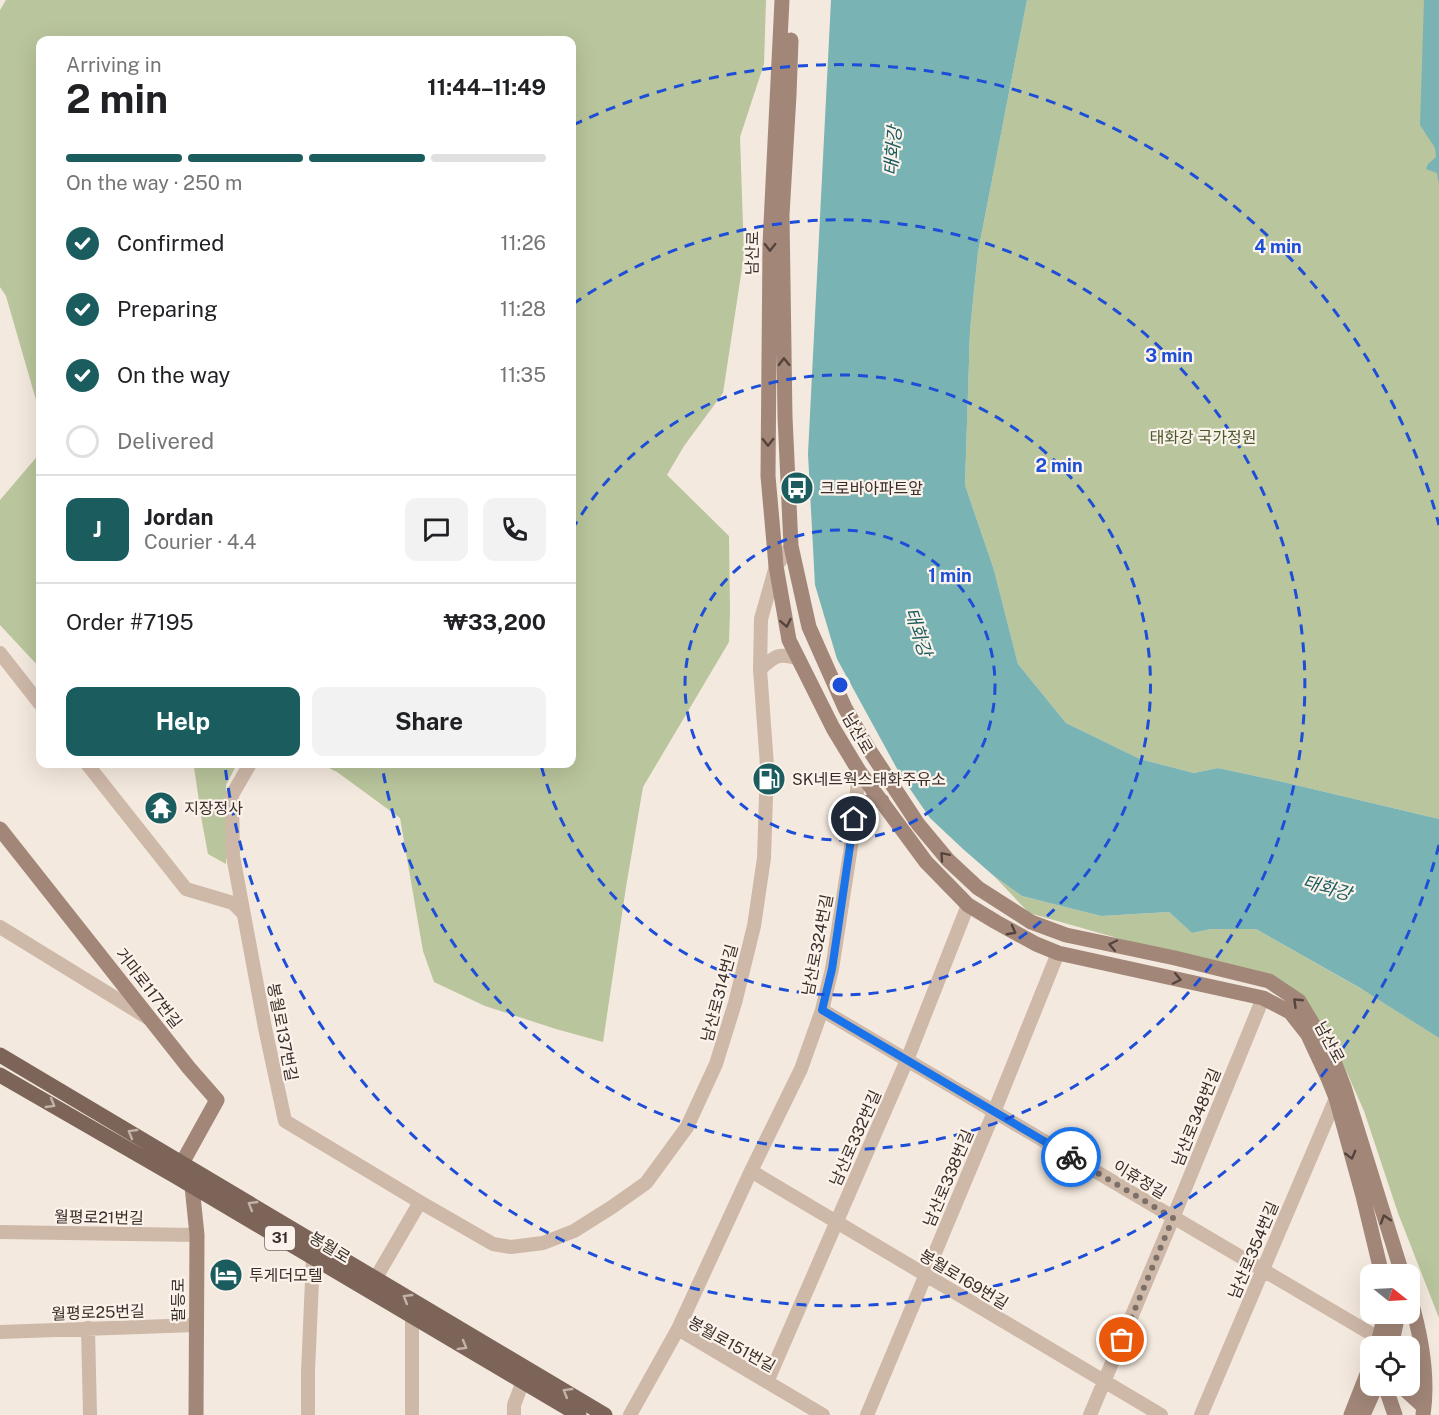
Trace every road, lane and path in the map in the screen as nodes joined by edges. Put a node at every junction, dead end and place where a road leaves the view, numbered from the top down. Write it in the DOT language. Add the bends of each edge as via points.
graph roads {
  1 [pos="782,0"];
  2 [pos="792,0"];
  3 [pos="791,546"];
  4 [pos="776,566"];
  5 [pos="0,653"];
  6 [pos="799,659"];
  7 [pos="760,669"];
  8 [pos="36,699"];
  9 [pos="90,768"];
  10 [pos="248,768"];
  11 [pos="859,771"];
  12 [pos="882,801"];
  13 [pos="854,819"];
  14 [pos="0,829"];
  15 [pos="968,904"];
  16 [pos="243,913"];
  17 [pos="0,927"];
  18 [pos="1058,953"];
  19 [pos="1263,998"];
  20 [pos="822,1010"];
  21 [pos="150,1020"];
  22 [pos="0,1056"];
  23 [pos="907,1060"];
  24 [pos="0,1075"];
  25 [pos="1336,1098"];
  26 [pos="994,1112"];
  27 [pos="179,1170"];
  28 [pos="748,1177"];
  29 [pos="192,1186"];
  30 [pos="420,1202"];
  31 [pos="1173,1218"];
  32 [pos="836,1222"];
  33 [pos="0,1232"];
  34 [pos="197,1235"];
  35 [pos="313,1257"];
  36 [pos="1379,1264"];
  37 [pos="1399,1264"];
  38 [pos="1263,1271"];
  39 [pos="926,1275"];
  40 [pos="371,1284"];
  41 [pos="412,1317"];
  42 [pos="1418,1324"];
  43 [pos="196,1325"];
  44 [pos="88,1329"];
  45 [pos="678,1329"];
  46 [pos="0,1332"];
  47 [pos="1369,1336"];
  48 [pos="523,1381"];
  49 [pos="1104,1381"];
  50 [pos="767,1382"];
  51 [pos="1362,1396"];
  52 [pos="1367,1396"];
  53 [pos="1388,1396"];
  54 [pos="1410,1396"];
  55 [pos="1424,1411"];
  56 [pos="90,1415"];
  57 [pos="196,1415"];
  58 [pos="308,1415"];
  59 [pos="412,1415"];
  60 [pos="514,1415"];
  61 [pos="579,1415"];
  62 [pos="605,1415"];
  63 [pos="630,1415"];
  64 [pos="823,1415"];
  65 [pos="867,1415"];
  66 [pos="1090,1415"];
  67 [pos="1161,1415"];
  68 [pos="1201,1415"];
  69 [pos="1351,1415"];
  70 [pos="1363,1415"];
  71 [pos="1395,1415"];
  1 -- 4 [label="main road, 남산로, one-way" via="770,256 768,476"];
  3 -- 2 [label="main road, 남산로, one-way" via="782,215"];
  3 -- 4 [label="street, 남산로314번길"];
  37 -- 3 [label="main road, 남산로, one-way" via="1344,1087 1332,1056 1299,1001 1269,981 1066,934 1031,922 978,888 918,824 845,708 809,627"];
  4 -- 6 [label="main road, 남산로, one-way" via="789,639"];
  4 -- 7 [label="street, 남산로314번길" via="761,619"];
  5 -- 8 [label="street"];
  6 -- 7 [label="street" via="778,655"];
  6 -- 11 [label="main road, 남산로"];
  7 -- 30 [label="street, 남산로314번길" via="767,766 764,858 754,926 716,1064 687,1127 646,1183 574,1231 543,1243 511,1247 493,1244"];
  9 -- 16 [label="street" via="186,889 234,903"];
  10 -- 16 [label="street, 봉월로137번길" via="232,795 234,856"];
  11 -- 12 [label="main road, 남산로"];
  11 -- 13 [label="street, 남산로324번길"];
  12 -- 13 [label="main road" via="866,802"];
  12 -- 15 [label="main road, 남산로" via="926,862"];
  13 -- 20 [label="street, 남산로324번길" via="832,969"];
  14 -- 21 [label="main road, 거마로117번길"];
  15 -- 18 [label="main road, 남산로, one-way" via="1035,944"];
  15 -- 23 [label="street, 남산로332번길"];
  16 -- 30 [label="street, 봉월로137번길" via="285,1121"];
  17 -- 21 [label="street"];
  18 -- 19 [label="main road, 남산로, one-way"];
  18 -- 26 [label="street, 남산로338번길"];
  19 -- 25 [label="main road, 남산로" via="1290,1012 1308,1035"];
  19 -- 31 [label="street, 남산로348번길"];
  20 -- 23 [label="street, 이휴정길"];
  20 -- 28 [label="street, 남산로324번길" via="801,1069"];
  21 -- 27 [label="main road, 거마로117번길" via="217,1100"];
  27 -- 22 [label="main road, one-way"];
  23 -- 26 [label="street, 이휴정길"];
  23 -- 32 [label="street, 남산로332번길"];
  24 -- 27 [label="main road, 봉월로 / 31, one-way"];
  25 -- 36 [label="main road, 남산로, one-way"];
  25 -- 38 [label="street, 남산로354번길"];
  26 -- 31 [label="street, 이휴정길"];
  26 -- 39 [label="street, 남산로338번길"];
  27 -- 29 [label="main road, 봉월로 / 31"];
  40 -- 27 [label="main road, one-way"];
  28 -- 32 [label="street, 봉월로169번길"];
  28 -- 45 [label="street, 남산로324번길"];
  29 -- 34 [label="main road, 팔등로"];
  29 -- 35 [label="main road, 봉월로 / 31"];
  30 -- 40 [label="street"];
  31 -- 38 [label="street, 이휴정길"];
  31 -- 49 [label="street, 남산로348번길"];
  32 -- 39 [label="street, 봉월로169번길"];
  32 -- 50 [label="street, 남산로332번길"];
  33 -- 34 [label="street, 월평로21번길"];
  34 -- 43 [label="main road, 팔등로"];
  35 -- 40 [label="main road, 봉월로 / 31"];
  35 -- 58 [label="street"];
  38 -- 47 [label="street, 이휴정길"];
  38 -- 68 [label="street, 남산로354번길"];
  39 -- 49 [label="street, 봉월로169번길"];
  39 -- 65 [label="street, 남산로338번길"];
  40 -- 41 [label="main road, 봉월로 / 31"];
  62 -- 40 [label="main road, one-way"];
  41 -- 48 [label="main road, 봉월로 / 31, one-way"];
  41 -- 59 [label="street"];
  42 -- 55 [label="main road" via="1425,1375"];
  43 -- 44 [label="street, 월평로25번길"];
  43 -- 57 [label="main road, 팔등로"];
  44 -- 46 [label="street, 월평로25번길"];
  44 -- 56 [label="street"];
  45 -- 50 [label="street, 봉월로151번길"];
  45 -- 63 [label="street, 봉월로151번길"];
  48 -- 60 [label="street"];
  48 -- 61 [label="main road, 봉월로 / 31"];
  49 -- 66 [label="street, 남산로348번길"];
  49 -- 67 [label="street, 봉월로169번길"];
  50 -- 64 [label="street, 봉월로151번길"];
  51 -- 69 [label="main road"];
  52 -- 70 [label="main road"];
  53 -- 71 [label="main road"];
  54 -- 55 [label="main road"];
}
